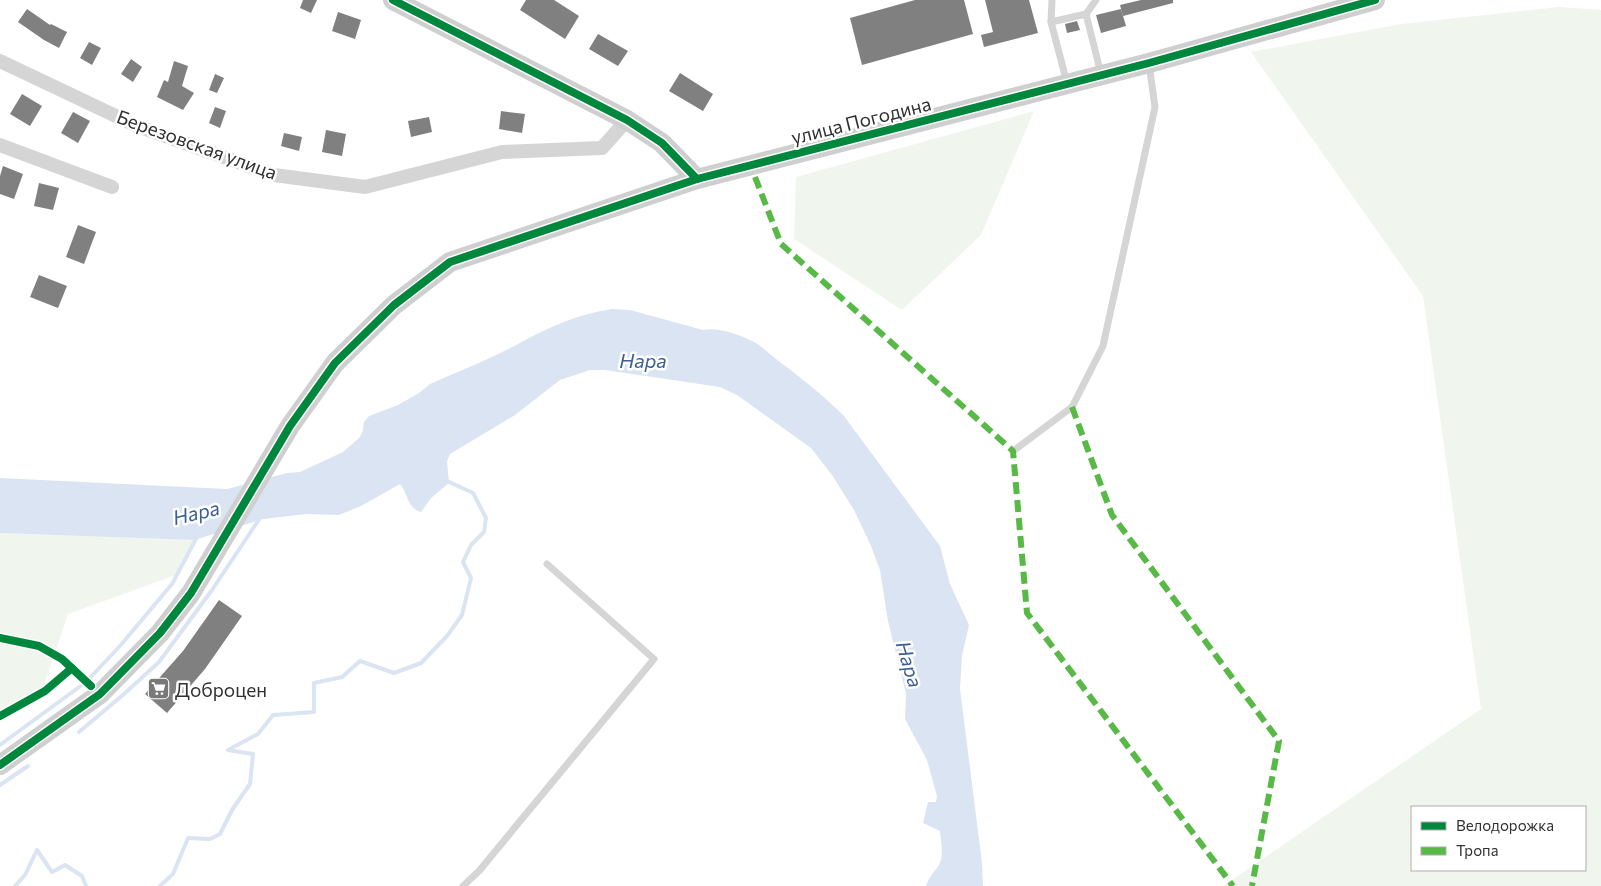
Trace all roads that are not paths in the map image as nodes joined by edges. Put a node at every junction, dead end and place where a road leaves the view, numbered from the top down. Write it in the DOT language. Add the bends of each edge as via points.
graph roads {
  1 [pos="394,0"];
  2 [pos="1052,0"];
  3 [pos="1096,0"];
  4 [pos="1376,0"];
  5 [pos="1086,14"];
  6 [pos="1051,22"];
  7 [pos="0,61"];
  8 [pos="1149,63"];
  9 [pos="1101,75"];
  10 [pos="1067,84"];
  11 [pos="627,120"];
  12 [pos="0,145"];
  13 [pos="697,179"];
  14 [pos="112,187"];
  15 [pos="1013,452"];
  16 [pos="547,564"];
  17 [pos="0,765"];
  18 [pos="463,886"];
  1 -- 11 [label="street"];
  2 -- 6 [label="lane"];
  3 -- 5 [label="lane"];
  4 -- 8 [label="street, улица Погодина"];
  5 -- 6 [label="lane"];
  5 -- 9 [label="lane"];
  6 -- 10 [label="lane"];
  7 -- 11 [label="street, Березовская улица" via="137,126 274,174 365,187 502,152 602,148"];
  8 -- 9 [label="street, улица Погодина"];
  8 -- 15 [label="lane" via="1155,107 1103,346 1072,407"];
  9 -- 10 [label="street, улица Погодина"];
  10 -- 13 [label="street, улица Погодина"];
  11 -- 13 [label="street" via="662,143"];
  12 -- 14 [label="street"];
  13 -- 17 [label="street, улица Погодина" via="450,262 394,304 334,363 290,426 191,593 160,633 100,694"];
  16 -- 18 [label="lane" via="654,659 479,872"];
}
